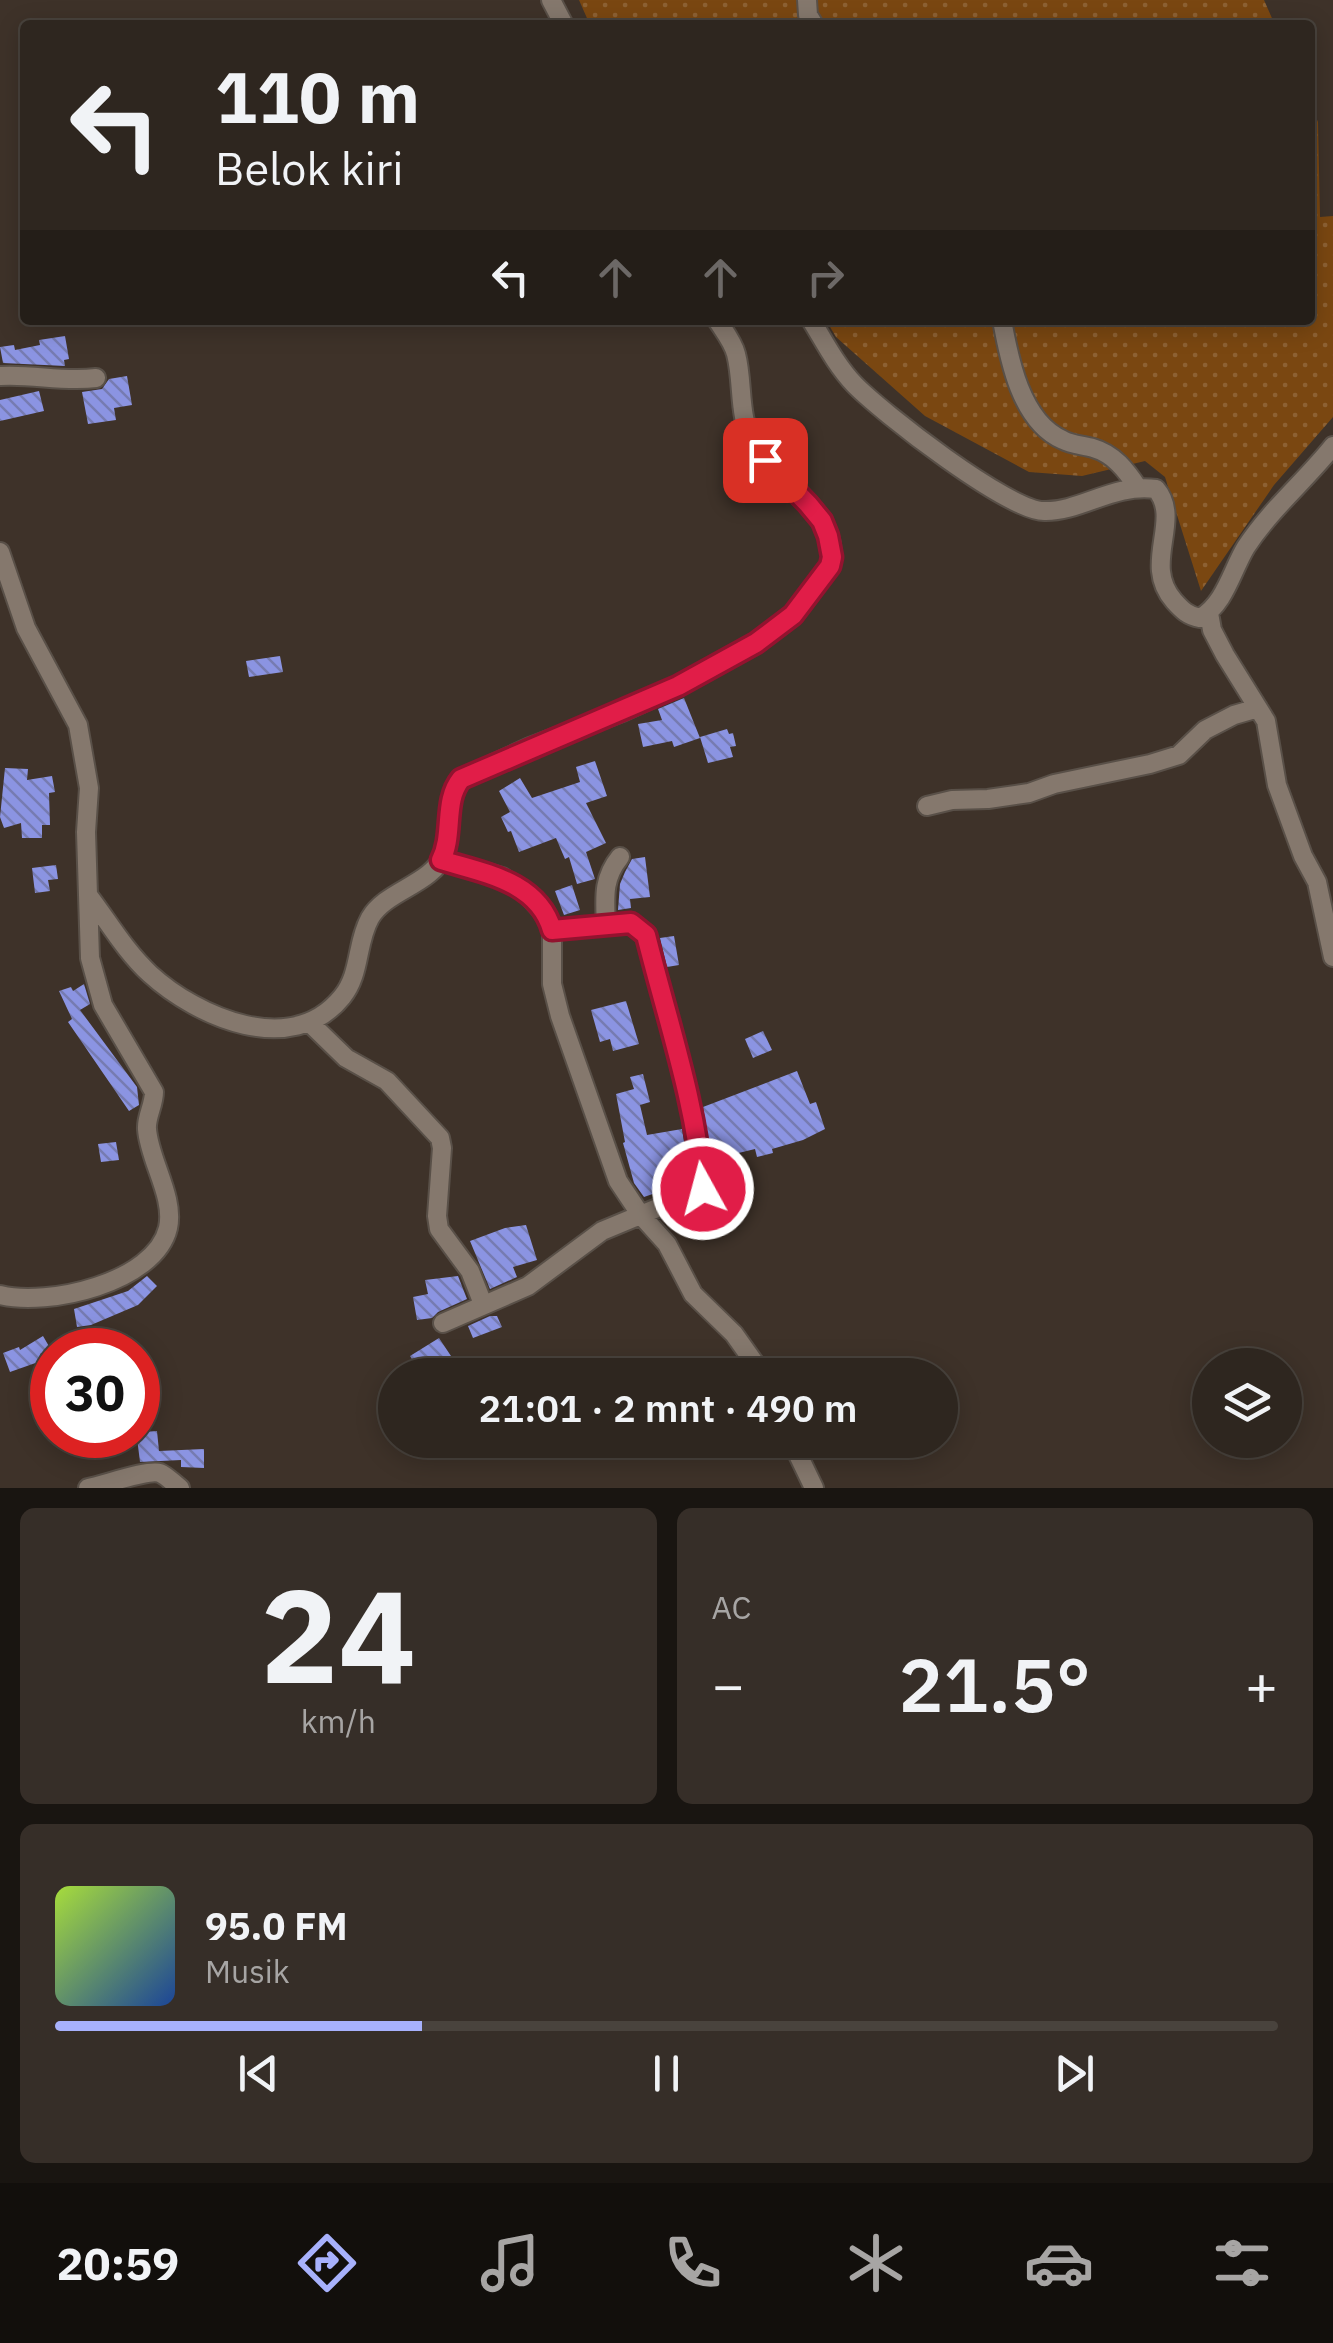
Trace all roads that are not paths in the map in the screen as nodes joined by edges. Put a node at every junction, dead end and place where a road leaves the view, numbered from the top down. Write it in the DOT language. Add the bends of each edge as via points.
graph roads {
  1 [pos="720,325"];
  2 [pos="814,325"];
  3 [pos="1003,325"];
  4 [pos="0,376"];
  5 [pos="96,378"];
  6 [pos="1333,446"];
  7 [pos="1138,488"];
  8 [pos="0,552"];
  9 [pos="1209,613"];
  10 [pos="1258,708"];
  11 [pos="928,806"];
  12 [pos="620,857"];
  13 [pos="441,860"];
  14 [pos="88,895"];
  15 [pos="606,926"];
  16 [pos="552,930"];
  17 [pos="1333,957"];
  18 [pos="309,1022"];
  19 [pos="640,1214"];
  20 [pos="0,1295"];
  21 [pos="483,1304"];
  22 [pos="443,1323"];
  23 [pos="751,1358"];
  24 [pos="800,1458"];
  25 [pos="88,1488"];
  26 [pos="180,1488"];
  27 [pos="814,1488"];
  1 -- 13 [label="street" via="736,353 749,435 822,521 830,566 793,615 756,643 622,712 461,779"];
  2 -- 7 [label="street" via="854,384 1014,501 1042,512"];
  3 -- 7 [label="street" via="1011,370 1044,424 1065,442 1116,460"];
  4 -- 5 [label="street"];
  6 -- 9 [label="street" via="1269,512"];
  7 -- 9 [label="street" via="1156,489 1164,498 1158,571 1166,590 1188,616"];
  8 -- 14 [label="street" via="26,628 78,725 89,788"];
  9 -- 10 [label="street" via="1224,655"];
  10 -- 11 [label="street" via="1150,764 1028,793"];
  10 -- 17 [label="street" via="1277,785 1317,882"];
  12 -- 15 [label="street" via="604,886"];
  13 -- 16 [label="street" via="502,878 526,893"];
  13 -- 18 [label="street" via="370,917 342,997"];
  14 -- 18 [label="street" via="149,973 196,1006 247,1026"];
  14 -- 20 [label="street" via="90,958 103,1005 154,1092 146,1124 168,1229 147,1260 119,1279 51,1297"];
  15 -- 16 [label="street"];
  15 -- 19 [label="street" via="631,923 646,935 700,1158 703,1189"];
  16 -- 19 [label="street" via="552,984 560,1016 618,1181"];
  18 -- 21 [label="street" via="346,1058 387,1081 440,1138 439,1229 470,1271"];
  19 -- 21 [label="street" via="594,1237 545,1276"];
  19 -- 23 [label="street" via="667,1244 693,1294"];
  21 -- 22 [label="street"];
  24 -- 27 [label="street"];
  25 -- 26 [label="street" via="143,1472 163,1474"];
}
